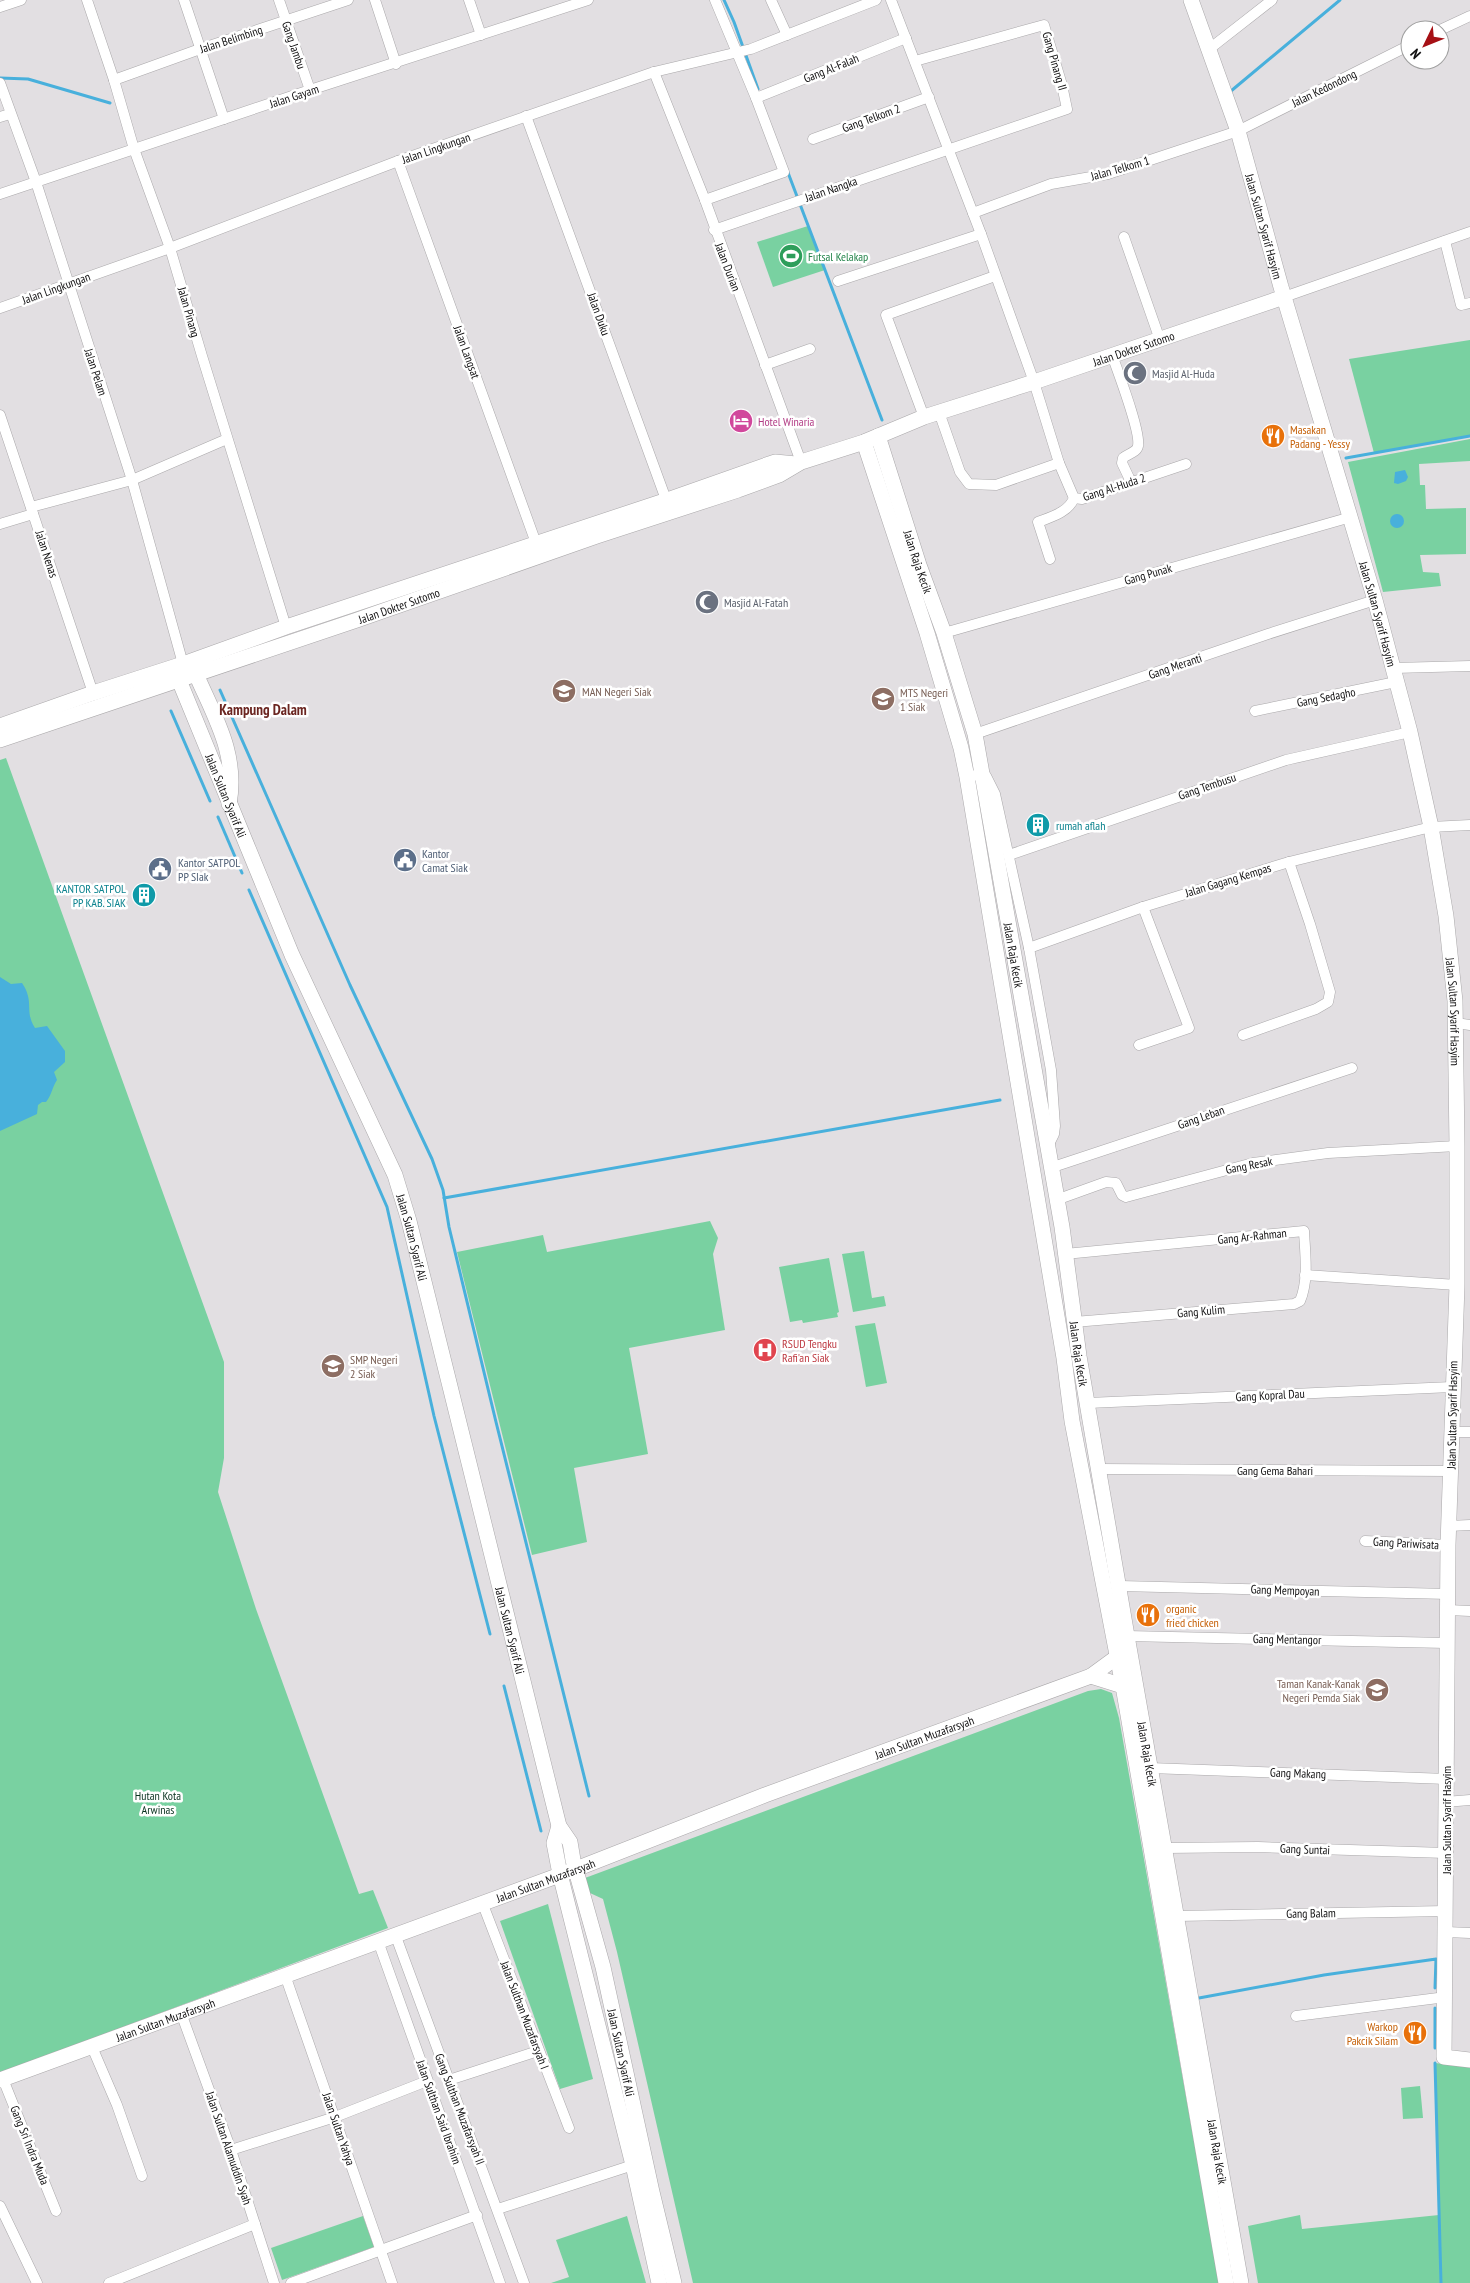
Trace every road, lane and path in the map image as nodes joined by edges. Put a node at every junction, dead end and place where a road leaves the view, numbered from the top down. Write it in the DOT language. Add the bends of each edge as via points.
graph roads {
  1 [pos="21,0"];
  2 [pos="87,0"];
  3 [pos="184,0"];
  4 [pos="279,0"];
  5 [pos="348,0"];
  6 [pos="375,0"];
  7 [pos="469,0"];
  8 [pos="588,0"];
  9 [pos="715,0"];
  10 [pos="770,0"];
  11 [pos="876,0"];
  12 [pos="891,0"];
  13 [pos="1191,0"];
  14 [pos="1272,0"];
  15 [pos="570,3"];
  16 [pos="0,7"];
  17 [pos="1470,16"];
  18 [pos="286,21"];
  19 [pos="1450,25"];
  20 [pos="481,36"];
  21 [pos="787,36"];
  22 [pos="906,38"];
  23 [pos="200,49"];
  24 [pos="1208,50"];
  25 [pos="1400,50"];
  26 [pos="737,51"];
  27 [pos="915,62"];
  28 [pos="396,64"];
  29 [pos="654,72"];
  30 [pos="114,80"];
  31 [pos="0,83"];
  32 [pos="310,90"];
  33 [pos="929,97"];
  34 [pos="756,98"];
  35 [pos="5,115"];
  36 [pos="526,116"];
  37 [pos="224,119"];
  38 [pos="1238,131"];
  39 [pos="813,139"];
  40 [pos="979,140"];
  41 [pos="134,149"];
  42 [pos="948,149"];
  43 [pos="398,161"];
  44 [pos="36,182"];
  45 [pos="0,194"];
  46 [pos="705,200"];
  47 [pos="973,213"];
  48 [pos="714,230"];
  49 [pos="1470,232"];
  50 [pos="981,234"];
  51 [pos="1124,237"];
  52 [pos="1445,241"];
  53 [pos="170,248"];
  54 [pos="995,276"];
  55 [pos="838,280"];
  56 [pos="67,284"];
  57 [pos="1284,297"];
  58 [pos="1470,303"];
  59 [pos="0,308"];
  60 [pos="1160,340"];
  61 [pos="810,349"];
  62 [pos="1112,355"];
  63 [pos="765,365"];
  64 [pos="1034,382"];
  65 [pos="939,412"];
  66 [pos="0,415"];
  67 [pos="924,417"];
  68 [pos="878,436"];
  69 [pos="227,439"];
  70 [pos="864,442"];
  71 [pos="798,463"];
  72 [pos="1059,463"];
  73 [pos="1186,464"];
  74 [pos="132,480"];
  75 [pos="1131,482"];
  76 [pos="1074,498"];
  77 [pos="669,506"];
  78 [pos="32,510"];
  79 [pos="1351,517"];
  80 [pos="0,524"];
  81 [pos="536,543"];
  82 [pos="1050,559"];
  83 [pos="913,567"];
  84 [pos="1375,600"];
  85 [pos="286,627"];
  86 [pos="944,633"];
  87 [pos="183,664"];
  88 [pos="1470,666"];
  89 [pos="196,674"];
  90 [pos="1395,675"];
  91 [pos="179,680"];
  92 [pos="93,693"];
  93 [pos="1255,710"];
  94 [pos="0,726"];
  95 [pos="1410,732"];
  96 [pos="975,734"];
  97 [pos="0,740"];
  98 [pos="975,776"];
  99 [pos="229,806"];
  100 [pos="1470,825"];
  101 [pos="1431,827"];
  102 [pos="1009,855"];
  103 [pos="1289,862"];
  104 [pos="1143,906"];
  105 [pos="1029,948"];
  106 [pos="1463,1024"];
  107 [pos="1243,1035"];
  108 [pos="1139,1045"];
  109 [pos="1352,1068"];
  110 [pos="1457,1146"];
  111 [pos="1046,1149"];
  112 [pos="1050,1168"];
  113 [pos="1056,1200"];
  114 [pos="1065,1254"];
  115 [pos="1305,1275"];
  116 [pos="1463,1286"];
  117 [pos="1074,1322"];
  118 [pos="1452,1387"];
  119 [pos="1088,1403"];
  120 [pos="1451,1432"];
  121 [pos="1470,1432"];
  122 [pos="1099,1469"];
  123 [pos="1450,1471"];
  124 [pos="1470,1525"];
  125 [pos="1450,1526"];
  126 [pos="1365,1541"];
  127 [pos="1448,1545"];
  128 [pos="1120,1586"];
  129 [pos="1449,1594"];
  130 [pos="1448,1610"];
  131 [pos="1470,1611"];
  132 [pos="1127,1636"];
  133 [pos="1447,1642"];
  134 [pos="1117,1657"];
  135 [pos="1090,1676"];
  136 [pos="1123,1686"];
  137 [pos="1150,1768"];
  138 [pos="1447,1779"];
  139 [pos="1149,1800"];
  140 [pos="1470,1800"];
  141 [pos="1445,1802"];
  142 [pos="559,1826"];
  143 [pos="1165,1848"];
  144 [pos="1446,1854"];
  145 [pos="576,1869"];
  146 [pos="560,1874"];
  147 [pos="482,1902"];
  148 [pos="1446,1911"];
  149 [pos="1176,1916"];
  150 [pos="1446,1932"];
  151 [pos="1470,1933"];
  152 [pos="395,1934"];
  153 [pos="378,1941"];
  154 [pos="284,1975"];
  155 [pos="1446,1997"];
  156 [pos="181,2013"];
  157 [pos="1296,2016"];
  158 [pos="92,2047"];
  159 [pos="538,2050"];
  160 [pos="1470,2060"];
  161 [pos="2,2079"];
  162 [pos="449,2080"];
  163 [pos="427,2081"];
  164 [pos="335,2117"];
  165 [pos="569,2128"];
  166 [pos="231,2150"];
  167 [pos="633,2165"];
  168 [pos="142,2176"];
  169 [pos="0,2206"];
  170 [pos="498,2209"];
  171 [pos="56,2211"];
  172 [pos="477,2215"];
  173 [pos="1223,2220"];
  174 [pos="255,2224"];
  175 [pos="380,2249"];
  176 [pos="37,2283"];
  177 [pos="108,2283"];
  178 [pos="274,2283"];
  179 [pos="291,2283"];
  180 [pos="392,2283"];
  181 [pos="500,2283"];
  182 [pos="524,2283"];
  183 [pos="660,2283"];
  184 [pos="674,2283"];
  185 [pos="1226,2283"];
  186 [pos="1240,2283"];
  1 -- 16 [label="street"];
  2 -- 30 [label="street, Jalan Pinang"];
  3 -- 23 [label="street"];
  4 -- 18 [label="street, Gang Jambu"];
  5 -- 18 [label="street, Jalan Belimbing"];
  6 -- 28 [label="street"];
  7 -- 20 [label="street"];
  8 -- 15 [label="street, Jalan Gayam"];
  9 -- 26 [label="street"];
  10 -- 21 [label="street"];
  11 -- 21 [label="street, Jalan Lingkungan"];
  12 -- 22 [label="street"];
  13 -- 24 [label="street, Jalan Sultan Syarif Hasyim"];
  14 -- 24 [label="street"];
  15 -- 20 [label="street, Jalan Gayam"];
  17 -- 19 [label="street"];
  18 -- 23 [label="street, Jalan Belimbing"];
  18 -- 32 [label="street, Gang Jambu"];
  20 -- 28 [label="street, Jalan Gayam"];
  21 -- 26 [label="street, Jalan Lingkungan"];
  22 -- 27 [label="street"];
  22 -- 34 [label="street, Gang Al-Falah"];
  23 -- 30 [label="street, Jalan Belimbing"];
  23 -- 37 [label="street"];
  24 -- 38 [label="street, Jalan Sultan Syarif Hasyim"];
  25 -- 38 [label="street, Jalan Kedondong"];
  26 -- 29 [label="street, Jalan Lingkungan"];
  26 -- 34 [label="street"];
  27 -- 33 [label="street"];
  27 -- 40 [label="street, Gang Pinang II" via="1044,25 1067,109"];
  28 -- 32 [label="street, Jalan Gayam"];
  29 -- 36 [label="street, Jalan Lingkungan"];
  29 -- 46 [label="street, Jalan Durian"];
  30 -- 41 [label="street, Jalan Pinang"];
  31 -- 35 [label="street, Jalan Pelam"];
  32 -- 37 [label="street, Jalan Gayam"];
  33 -- 39 [label="street, Gang Telkom 2"];
  33 -- 42 [label="street"];
  34 -- 46 [label="street" via="784,172"];
  35 -- 44 [label="street, Jalan Pelam"];
  36 -- 43 [label="street, Jalan Lingkungan"];
  36 -- 77 [label="street, Jalan Duku"];
  37 -- 41 [label="street, Jalan Gayam"];
  38 -- 47 [label="street, Jalan Telkom 1" via="1108,174 1051,184"];
  38 -- 57 [label="street, Jalan Sultan Syarif Hasyim"];
  40 -- 42 [label="street, Jalan Nangka"];
  41 -- 44 [label="street, Jalan Gayam"];
  41 -- 53 [label="street, Jalan Pinang"];
  42 -- 47 [label="street"];
  42 -- 48 [label="street, Jalan Nangka"];
  43 -- 53 [label="street, Jalan Lingkungan"];
  43 -- 81 [label="street, Jalan Langsat"];
  44 -- 45 [label="street, Jalan Gayam"];
  44 -- 56 [label="street, Jalan Pelam"];
  46 -- 48 [label="street, Jalan Durian"];
  47 -- 50 [label="street"];
  48 -- 63 [label="street, Jalan Durian"];
  49 -- 52 [label="street, Jalan Dokter Sutomo"];
  50 -- 54 [label="street"];
  50 -- 55 [label="street"];
  51 -- 60 [label="street"];
  52 -- 57 [label="street, Jalan Dokter Sutomo"];
  52 -- 58 [label="street" via="1461,305"];
  53 -- 56 [label="street, Jalan Lingkungan"];
  53 -- 69 [label="street, Jalan Pinang"];
  54 -- 64 [label="street"];
  54 -- 67 [label="street" via="886,315"];
  56 -- 59 [label="street, Jalan Lingkungan"];
  56 -- 74 [label="street, Jalan Pelam"];
  57 -- 60 [label="street, Jalan Dokter Sutomo"];
  57 -- 79 [label="street, Jalan Sultan Syarif Hasyim"];
  60 -- 62 [label="street, Jalan Dokter Sutomo"];
  61 -- 63 [label="street"];
  62 -- 64 [label="street, Jalan Dokter Sutomo"];
  62 -- 75 [label="street" via="1136,430 1138,445 1122,463"];
  63 -- 71 [label="street, Jalan Durian"];
  64 -- 65 [label="street, Jalan Dokter Sutomo"];
  64 -- 72 [label="street, Gang Al-Huda 2"];
  65 -- 67 [label="street, Jalan Dokter Sutomo"];
  65 -- 72 [label="street" via="960,472 969,484 996,485"];
  66 -- 78 [label="street, Jalan Nenas"];
  67 -- 68 [label="street, Jalan Dokter Sutomo"];
  68 -- 70 [label="street, Jalan Dokter Sutomo"];
  68 -- 83 [label="street, Jalan Raja Kecik"];
  69 -- 74 [label="street"];
  69 -- 85 [label="street, Jalan Pinang"];
  70 -- 71 [label="street, Jalan Dokter Sutomo"];
  70 -- 83 [label="street, Jalan Raja Kecik"];
  71 -- 77 [label="street, Jalan Dokter Sutomo" via="775,462"];
  72 -- 76 [label="street, Gang Al-Huda 2"];
  73 -- 75 [label="street, Gang Al-Huda 2"];
  74 -- 78 [label="street"];
  74 -- 87 [label="street, Jalan Pelam"];
  75 -- 76 [label="street, Gang Al-Huda 2" via="1082,499"];
  76 -- 82 [label="street" via="1072,504 1038,522"];
  77 -- 81 [label="street, Jalan Dokter Sutomo"];
  77 -- 89 [label="street, Jalan Dokter Sutomo" via="597,536"];
  78 -- 80 [label="street"];
  78 -- 92 [label="street, Jalan Nenas"];
  79 -- 84 [label="street, Jalan Sultan Syarif Hasyim"];
  79 -- 86 [label="street, Gang Punak"];
  81 -- 85 [label="street, Jalan Dokter Sutomo"];
  83 -- 86 [label="street, Jalan Raja Kecik"];
  83 -- 98 [label="street, Jalan Raja Kecik" via="961,748"];
  84 -- 90 [label="street, Jalan Sultan Syarif Hasyim"];
  84 -- 96 [label="street, Gang Meranti"];
  85 -- 87 [label="street, Jalan Dokter Sutomo"];
  86 -- 96 [label="street, Jalan Raja Kecik"];
  87 -- 89 [label="street"];
  87 -- 91 [label="street"];
  87 -- 92 [label="street, Jalan Dokter Sutomo"];
  88 -- 90 [label="street, Gang Sedagho"];
  89 -- 91 [label="street, Jalan Dokter Sutomo"];
  89 -- 99 [label="street" via="231,762"];
  90 -- 93 [label="street, Gang Sedagho"];
  90 -- 95 [label="street, Jalan Sultan Syarif Hasyim"];
  91 -- 97 [label="street, Jalan Dokter Sutomo"];
  91 -- 99 [label="street, Jalan Sultan Syarif Ali"];
  92 -- 94 [label="street, Jalan Dokter Sutomo"];
  95 -- 101 [label="street, Jalan Sultan Syarif Hasyim"];
  95 -- 102 [label="street, Gang Tembusu" via="1286,760"];
  96 -- 98 [label="street, Jalan Raja Kecik"];
  98 -- 102 [label="street" via="989,779"];
  98 -- 111 [label="street, Jalan Raja Kecik"];
  98 -- 134 [label="street, Jalan Raja Kecik" via="1072,1420"];
  99 -- 142 [label="street, Jalan Sultan Syarif Ali" via="292,955 395,1175"];
  100 -- 101 [label="street, Jalan Gagang Kempas"];
  101 -- 103 [label="street, Jalan Gagang Kempas"];
  101 -- 106 [label="street, Jalan Sultan Syarif Hasyim"];
  102 -- 105 [label="street"];
  103 -- 104 [label="street, Jalan Gagang Kempas"];
  103 -- 107 [label="street" via="1330,997 1323,1006"];
  104 -- 105 [label="street, Jalan Gagang Kempas"];
  104 -- 108 [label="street" via="1189,1028"];
  105 -- 111 [label="street" via="1056,1116 1054,1134"];
  106 -- 110 [label="street, Jalan Sultan Syarif Hasyim"];
  109 -- 112 [label="street, Gang Leban"];
  110 -- 113 [label="street, Gang Resak" via="1328,1153 1253,1163 1126,1197 1122,1196 1116,1183 1106,1182"];
  110 -- 116 [label="street, Jalan Sultan Syarif Hasyim"];
  111 -- 112 [label="street, Jalan Raja Kecik"];
  112 -- 113 [label="street, Jalan Raja Kecik"];
  113 -- 114 [label="street, Jalan Raja Kecik"];
  114 -- 115 [label="street, Gang Ar-Rahman" via="1304,1231"];
  114 -- 117 [label="street, Jalan Raja Kecik"];
  115 -- 116 [label="street"];
  115 -- 117 [label="street, Gang Kulim" via="1303,1294 1294,1304"];
  116 -- 118 [label="street, Jalan Sultan Syarif Hasyim"];
  117 -- 119 [label="street, Jalan Raja Kecik"];
  118 -- 119 [label="street, Gang Kopral Dau"];
  118 -- 120 [label="street, Jalan Sultan Syarif Hasyim"];
  119 -- 122 [label="street, Jalan Raja Kecik"];
  120 -- 121 [label="street"];
  120 -- 123 [label="street, Jalan Sultan Syarif Hasyim"];
  122 -- 123 [label="street, Gang Gema Bahari"];
  122 -- 128 [label="street, Jalan Raja Kecik"];
  123 -- 125 [label="street, Jalan Sultan Syarif Hasyim"];
  124 -- 125 [label="street"];
  125 -- 127 [label="street, Jalan Sultan Syarif Hasyim"];
  126 -- 127 [label="street, Gang Pariwisata"];
  127 -- 129 [label="street, Jalan Sultan Syarif Hasyim"];
  128 -- 129 [label="street, Gang Mempoyan"];
  128 -- 132 [label="street, Jalan Raja Kecik"];
  129 -- 130 [label="street, Jalan Sultan Syarif Hasyim"];
  130 -- 131 [label="street"];
  130 -- 133 [label="street, Jalan Sultan Syarif Hasyim"];
  132 -- 133 [label="street, Gang Mentangor"];
  132 -- 137 [label="street, Jalan Raja Kecik"];
  133 -- 138 [label="street, Jalan Sultan Syarif Hasyim"];
  134 -- 135 [label="street, Jalan Sultan Muzafarsyah"];
  134 -- 136 [label="street, Jalan Raja Kecik"];
  135 -- 136 [label="street"];
  135 -- 145 [label="street, Jalan Sultan Muzafarsyah" via="765,1795"];
  136 -- 139 [label="street, Jalan Raja Kecik"];
  137 -- 138 [label="street, Gang Makang"];
  137 -- 139 [label="street, Jalan Raja Kecik"];
  138 -- 141 [label="street, Jalan Sultan Syarif Hasyim"];
  139 -- 143 [label="street, Jalan Raja Kecik"];
  139 -- 173 [label="street, Jalan Raja Kecik"];
  140 -- 141 [label="street"];
  141 -- 144 [label="street, Jalan Sultan Syarif Hasyim"];
  142 -- 145 [label="street, Jalan Sultan Syarif Ali" via="570,1842"];
  142 -- 146 [label="street, Jalan Sultan Syarif Ali" via="554,1843"];
  143 -- 144 [label="street, Gang Suntai" via="1258,1847"];
  143 -- 149 [label="street, Jalan Raja Kecik"];
  144 -- 148 [label="street, Jalan Sultan Syarif Hasyim"];
  145 -- 146 [label="street, Jalan Sultan Muzafarsyah"];
  145 -- 184 [label="street, Jalan Sultan Syarif Ali" via="603,1967"];
  146 -- 147 [label="street, Jalan Sultan Muzafarsyah"];
  146 -- 167 [label="street, Jalan Sultan Syarif Ali"];
  147 -- 152 [label="street, Jalan Sultan Muzafarsyah"];
  147 -- 159 [label="street, Jalan Sulthan Muzafarsyah I"];
  148 -- 149 [label="street, Gang Balam"];
  148 -- 150 [label="street, Jalan Sultan Syarif Hasyim"];
  149 -- 173 [label="street, Jalan Raja Kecik"];
  150 -- 151 [label="street"];
  150 -- 155 [label="street, Jalan Sultan Syarif Hasyim"];
  152 -- 153 [label="street, Jalan Sultan Muzafarsyah"];
  152 -- 162 [label="street, Gang Sulthan Muzafarsyah II"];
  153 -- 154 [label="street, Jalan Sultan Muzafarsyah"];
  153 -- 163 [label="street, Jalan Sulthan Said Ibrahim"];
  154 -- 156 [label="street, Jalan Sultan Muzafarsyah"];
  154 -- 164 [label="street, Jalan Sultan Yahya"];
  155 -- 157 [label="street"];
  155 -- 160 [label="street, Jalan Sultan Syarif Hasyim" via="1444,2057"];
  156 -- 158 [label="street, Jalan Sultan Muzafarsyah"];
  156 -- 166 [label="street, Jalan Sultan Alamuddin Syah"];
  158 -- 161 [label="street, Jalan Sultan Muzafarsyah"];
  158 -- 168 [label="street"];
  159 -- 162 [label="street"];
  159 -- 165 [label="street, Jalan Sulthan Muzafarsyah I"];
  161 -- 171 [label="street, Gang Sri Indra Muda"];
  162 -- 170 [label="street, Gang Sulthan Muzafarsyah II"];
  163 -- 164 [label="street"];
  163 -- 172 [label="street, Jalan Sulthan Said Ibrahim"];
  164 -- 166 [label="street"];
  164 -- 175 [label="street, Jalan Sultan Yahya"];
  166 -- 174 [label="street, Jalan Sultan Alamuddin Syah"];
  167 -- 170 [label="street"];
  167 -- 183 [label="street, Jalan Sultan Syarif Ali"];
  169 -- 176 [label="street"];
  170 -- 182 [label="street, Gang Sulthan Muzafarsyah II"];
  172 -- 175 [label="street"];
  172 -- 181 [label="street, Jalan Sulthan Said Ibrahim"];
  173 -- 185 [label="street, Jalan Raja Kecik"];
  173 -- 186 [label="street, Jalan Raja Kecik"];
  174 -- 177 [label="street"];
  174 -- 178 [label="street, Jalan Sultan Alamuddin Syah"];
  175 -- 179 [label="street"];
  175 -- 180 [label="street, Jalan Sultan Yahya"];
}
